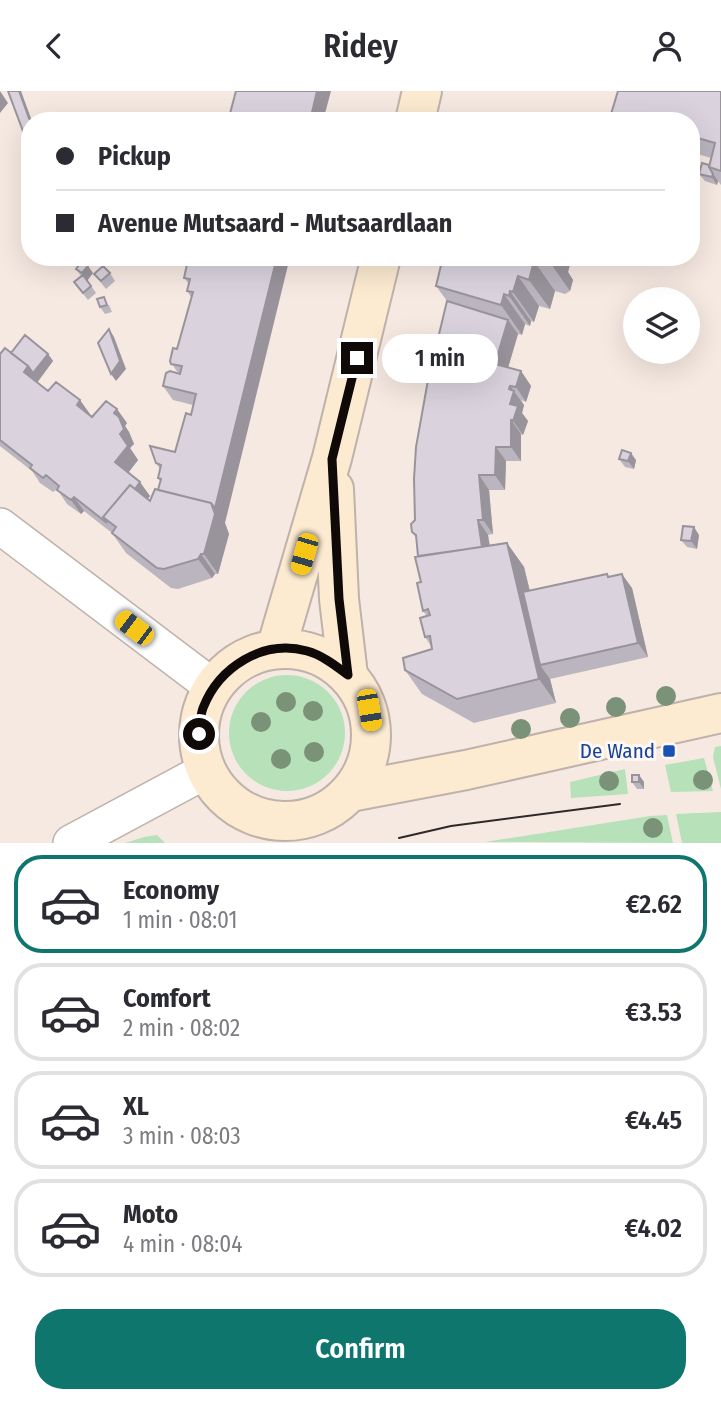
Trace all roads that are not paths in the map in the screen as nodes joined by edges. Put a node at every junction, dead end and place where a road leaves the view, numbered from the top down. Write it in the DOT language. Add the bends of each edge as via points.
graph roads {
  1 [pos="422,91"];
  2 [pos="417,112"];
  3 [pos="379,266"];
  4 [pos="332,459"];
  5 [pos="0,526"];
  6 [pos="276,649"];
  7 [pos="348,675"];
  8 [pos="213,687"];
  9 [pos="721,713"];
  10 [pos="207,770"];
  11 [pos="351,792"];
  12 [pos="242,810"];
  13 [pos="319,829"];
  14 [pos="71,843"];
  15 [pos="265,843"];
  1 -- 2 [label="street"];
  3 -- 4 [label="street"];
  4 -- 6 [label="street"];
  4 -- 7 [label="street"];
  5 -- 8 [label="street"];
  6 -- 7 [label="street" via="306,651"];
  6 -- 8 [label="street" via="252,655 230,668"];
  7 -- 11 [label="street" via="369,710 372,730 371,751"];
  8 -- 10 [label="street" via="202,709 199,734"];
  9 -- 11 [label="street"];
  10 -- 12 [label="street" via="226,798"];
  10 -- 14 [label="street"];
  11 -- 13 [label="street"];
  12 -- 13 [label="street"];
  12 -- 15 [label="street"];
}
